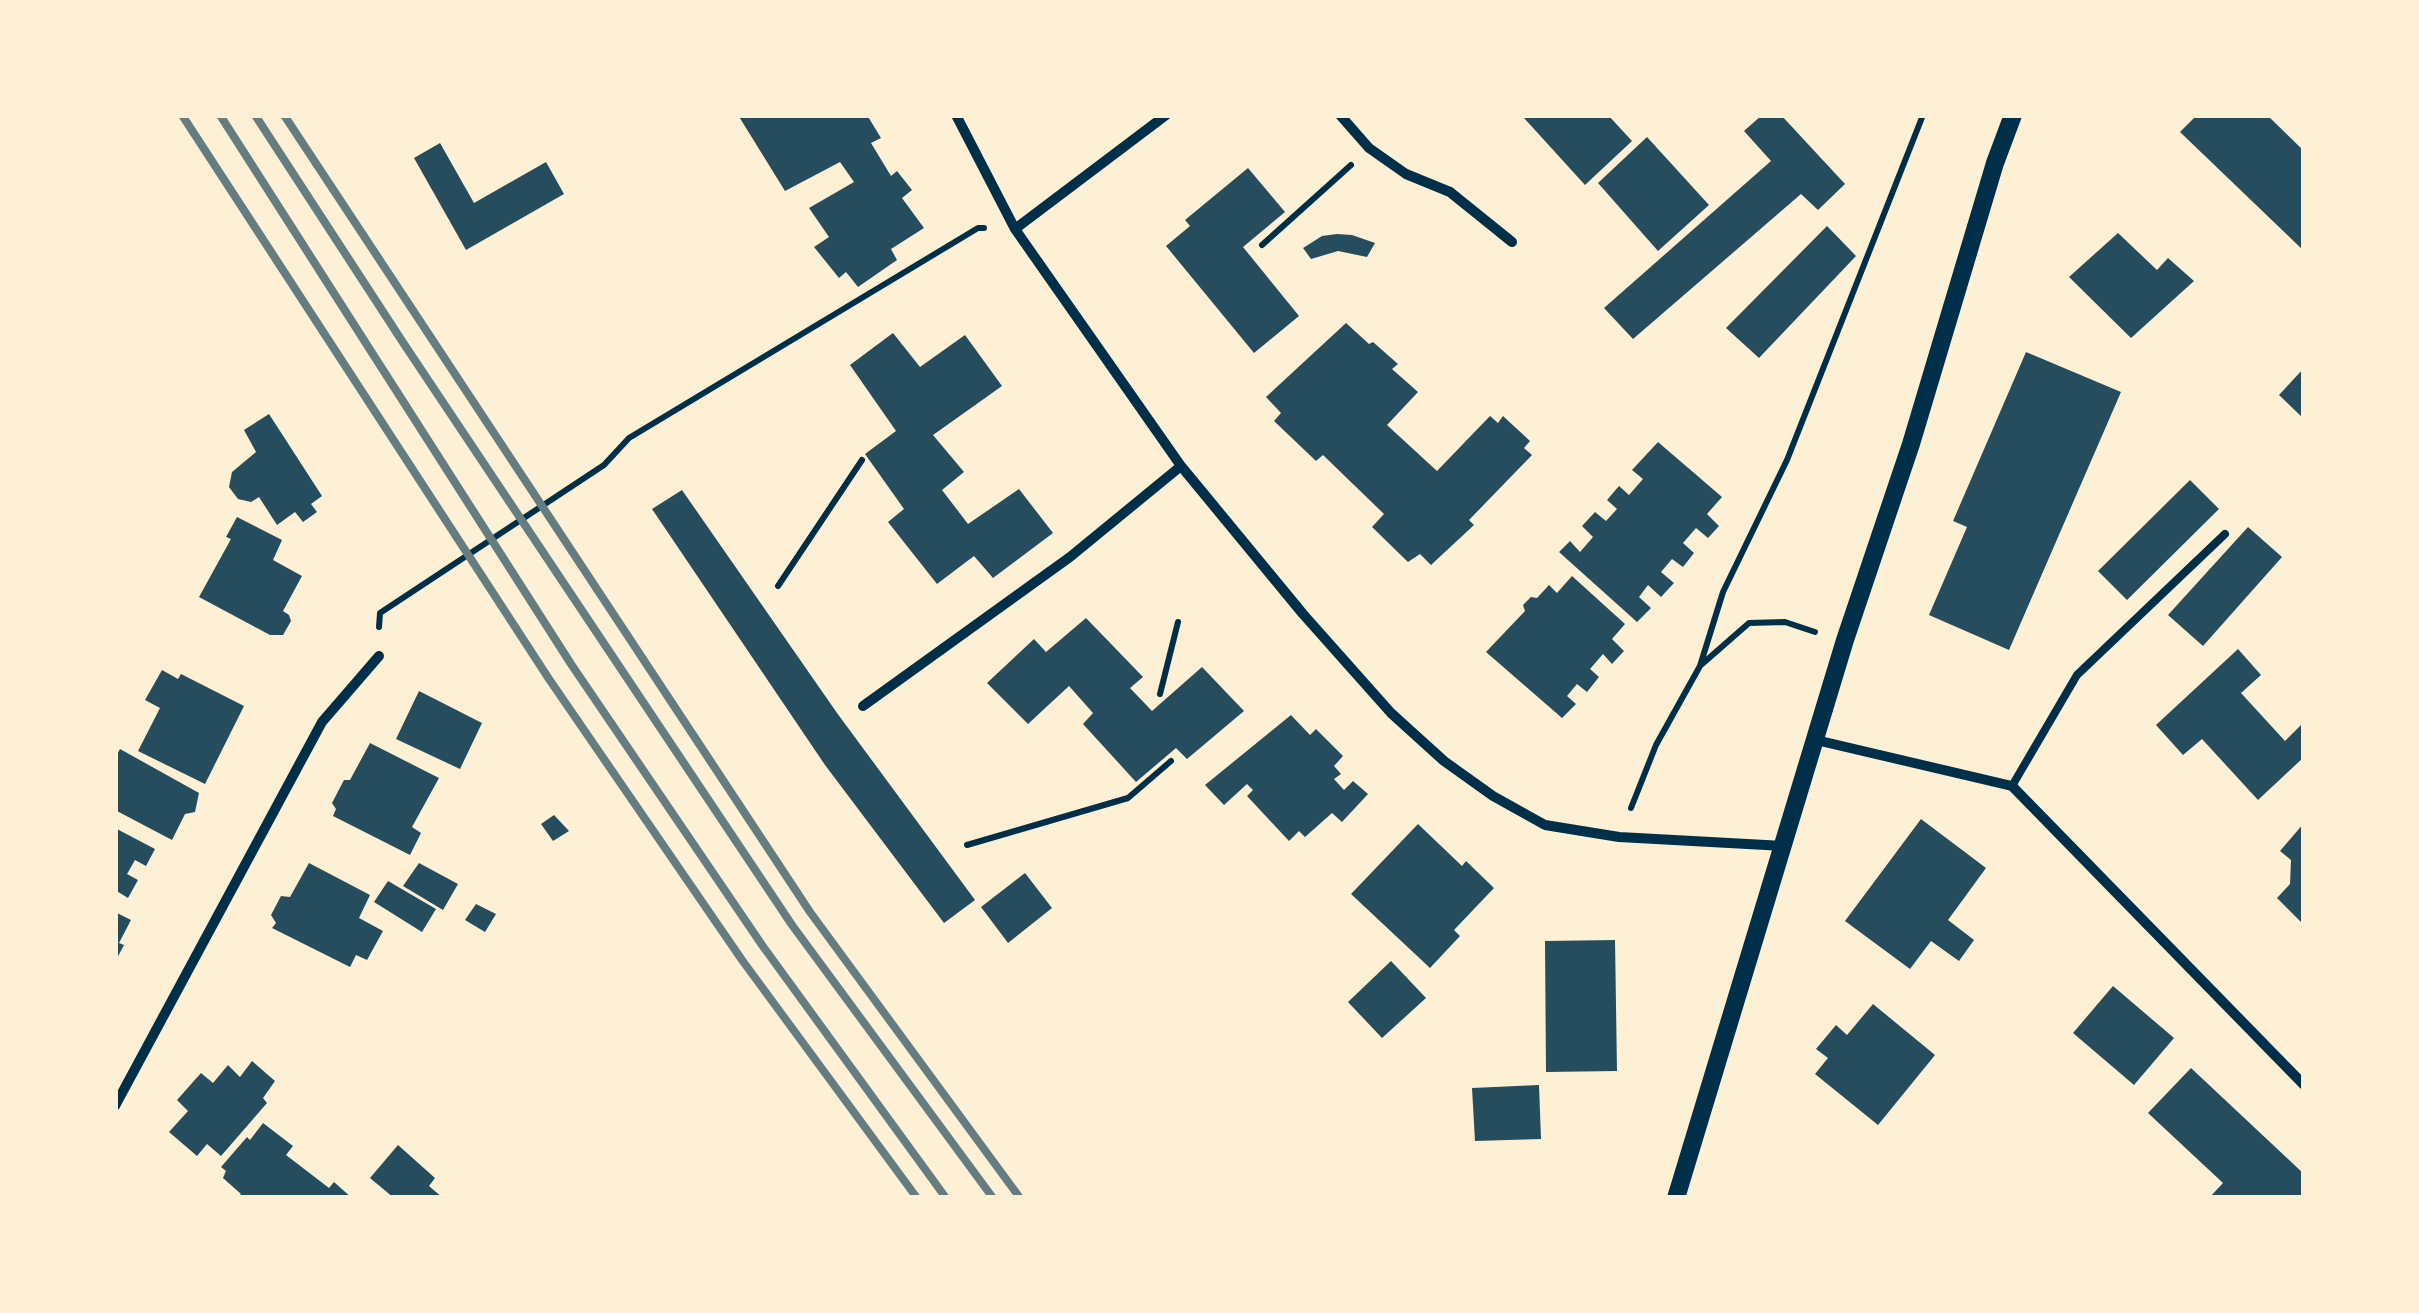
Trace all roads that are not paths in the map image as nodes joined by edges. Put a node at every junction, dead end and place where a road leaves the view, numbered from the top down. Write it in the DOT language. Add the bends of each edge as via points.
graph roads {
  1 [pos="956,115"];
  2 [pos="1166,115"];
  3 [pos="1340,115"];
  4 [pos="2014,115"];
  5 [pos="1015,229"];
  6 [pos="1512,242"];
  7 [pos="1182,466"];
  8 [pos="2224,534"];
  9 [pos="378,656"];
  10 [pos="863,706"];
  11 [pos="1816,740"];
  12 [pos="2012,786"];
  13 [pos="1784,846"];
  14 [pos="2304,1085"];
  15 [pos="115,1106"];
  16 [pos="1676,1198"];
  1 -- 5 [label="street"];
  2 -- 5 [label="street"];
  3 -- 6 [label="street" via="1370,148 1406,174 1450,192"];
  4 -- 11 [label="street"];
  5 -- 7 [label="street"];
  7 -- 10 [label="street" via="1070,557"];
  7 -- 13 [label="street" via="1391,712 1493,796 1545,825 1619,838"];
  8 -- 12 [label="lane" via="2077,675"];
  9 -- 15 [label="street" via="322,722"];
  11 -- 12 [label="street"];
  11 -- 13 [label="street"];
  12 -- 14 [label="street"];
  13 -- 16 [label="street"];
}
